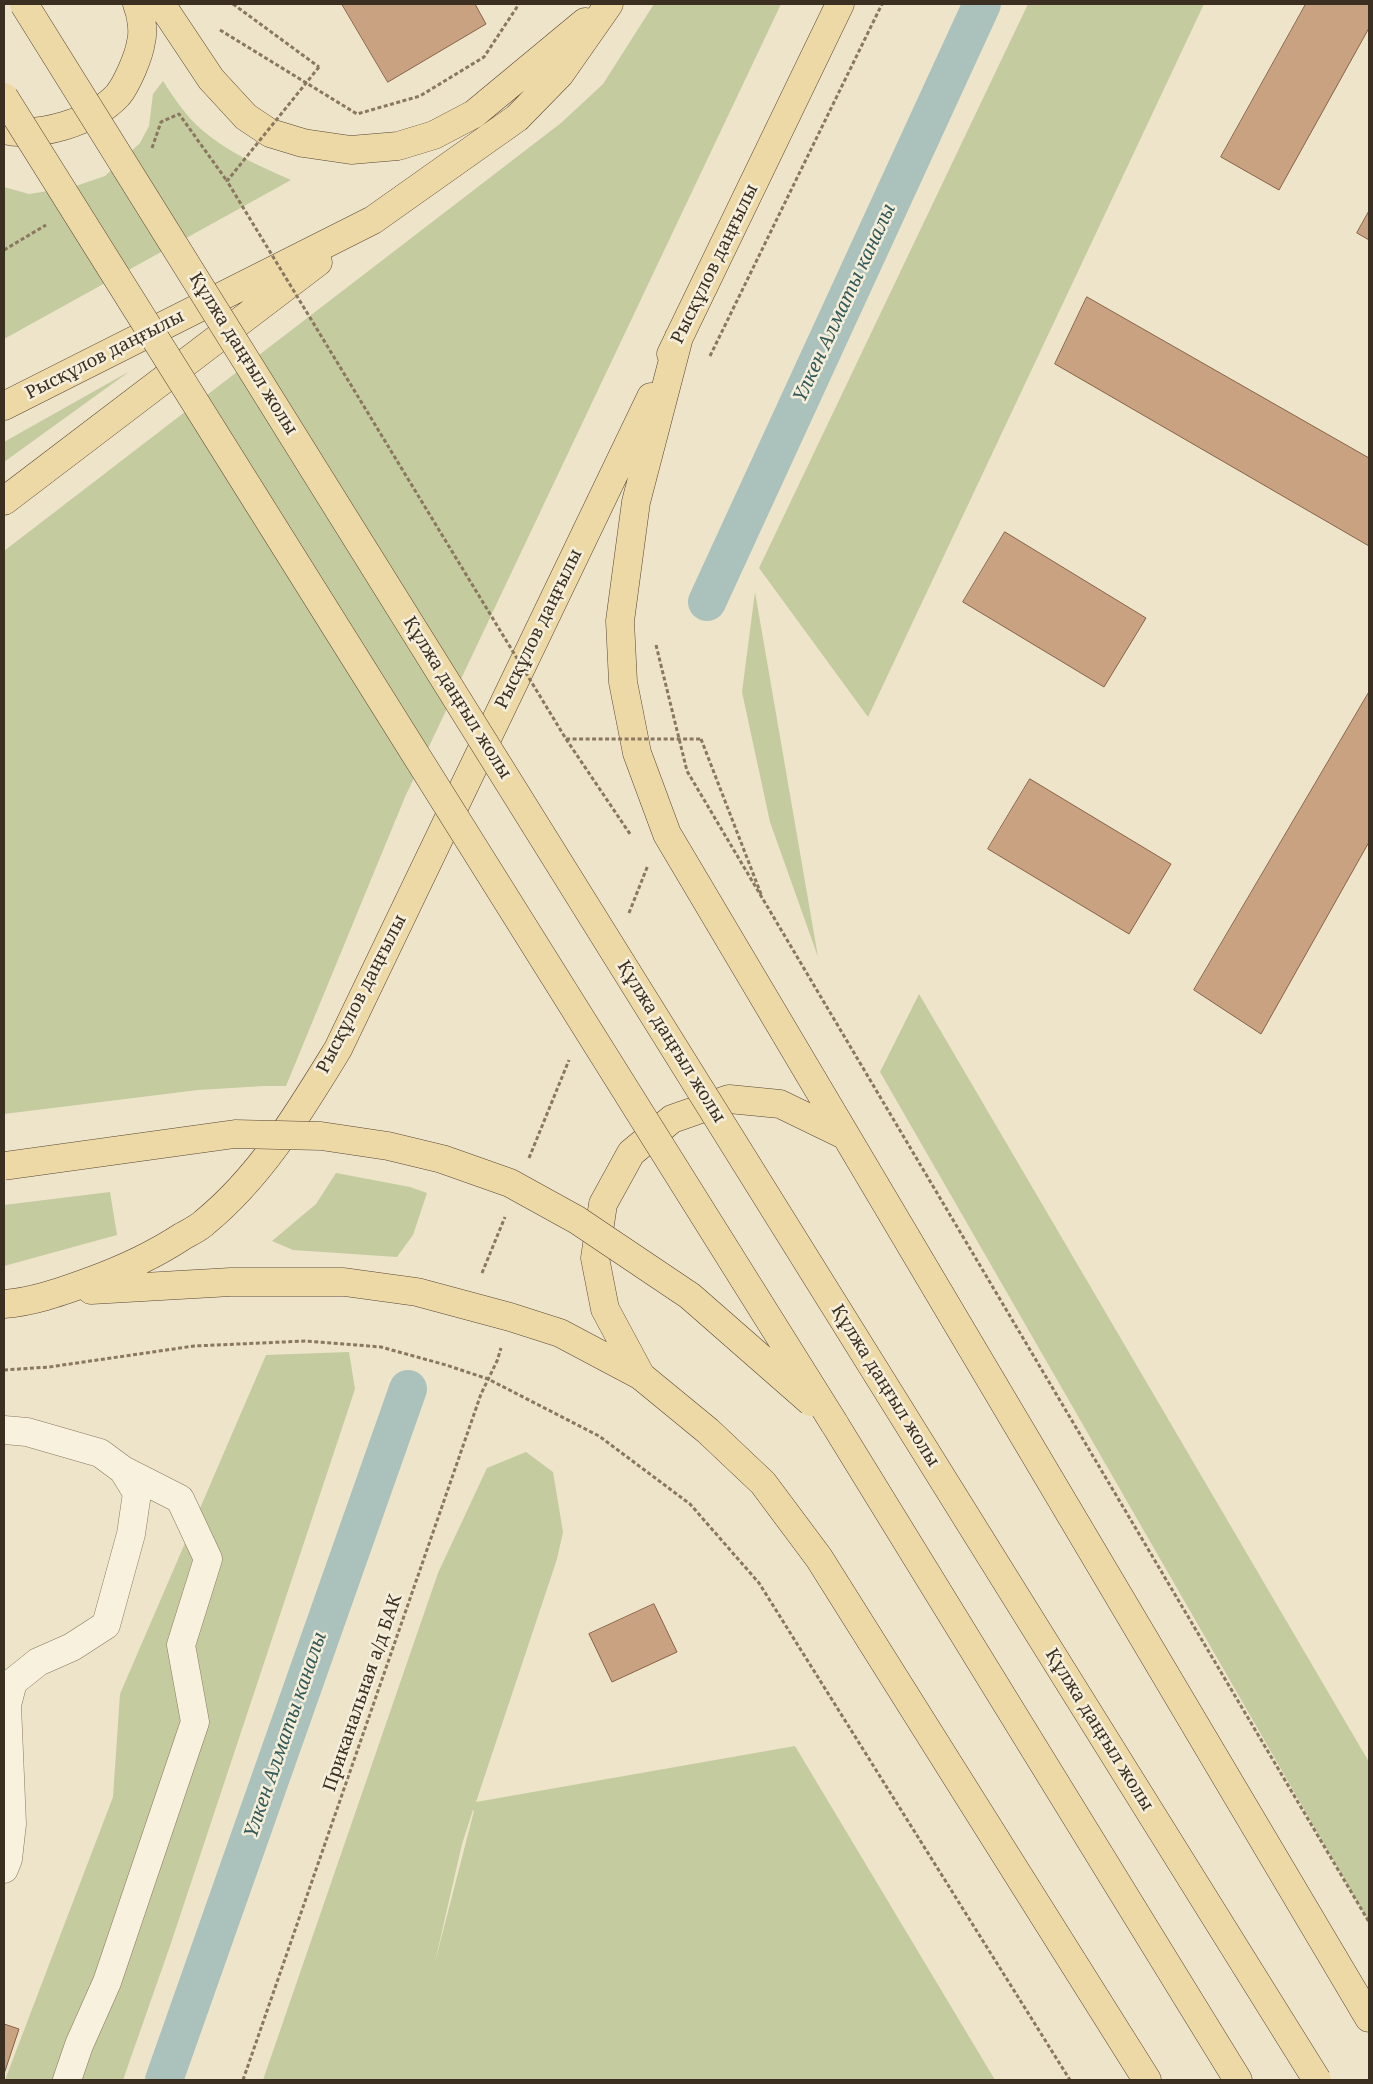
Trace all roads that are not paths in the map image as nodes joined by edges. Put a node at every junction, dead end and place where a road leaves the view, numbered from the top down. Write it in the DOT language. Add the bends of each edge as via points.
graph roads {
  1 [pos="24,4"];
  2 [pos="137,4"];
  3 [pos="161,4"];
  4 [pos="608,4"];
  5 [pos="840,4"];
  6 [pos="4,97"];
  7 [pos="4,130"];
  8 [pos="373,220"];
  9 [pos="679,338"];
  10 [pos="4,406"];
  11 [pos="4,501"];
  12 [pos="846,1136"];
  13 [pos="4,1166"];
  14 [pos="60,1292"];
  15 [pos="4,1304"];
  16 [pos="641,1376"];
  17 [pos="834,1423"];
  18 [pos="4,1430"];
  19 [pos="123,1470"];
  20 [pos="4,1868"];
  21 [pos="1369,2018"];
  22 [pos="67,2080"];
  23 [pos="1147,2080"];
  24 [pos="1238,2080"];
  25 [pos="1317,2080"];
  1 -- 25 [label="main road, Құлжа даңғыл жолы, bridge"];
  2 -- 7 [label="main road" via="142,41 118,94 96,112 66,126 38,132"];
  3 -- 4 [label="main road" via="211,79 246,117 270,133 303,143 351,150 398,146 434,136 474,114"];
  4 -- 8 [label="main road, Рысқұлов даңғылы" via="560,74 517,118"];
  5 -- 9 [label="main road, Рысқұлов даңғылы"];
  6 -- 17 [label="main road, bridge"];
  8 -- 10 [label="main road, Рысқұлов даңғылы"];
  8 -- 11 [label="main road"];
  9 -- 12 [label="main road" via="636,502 620,621 623,682 637,753 667,834"];
  9 -- 14 [label="main road, Рысқұлов даңғылы" via="338,1049 297,1114 256,1173 205,1223 146,1259"];
  12 -- 16 [label="main road" via="780,1104 728,1099 672,1119 631,1153 603,1204 595,1258 605,1310"];
  12 -- 21 [label="main road"];
  13 -- 17 [label="main road, bridge" via="235,1134 321,1136 388,1146 442,1159 510,1183 577,1220 690,1296"];
  14 -- 15 [label="main road, Рысқұлов даңғылы"];
  14 -- 16 [label="main road" via="231,1282 344,1282 417,1292 560,1333"];
  16 -- 23 [label="main road" via="708,1431 763,1483 819,1558"];
  17 -- 24 [label="main road"];
  18 -- 19 [label="lane" via="27,1432 100,1453"];
  19 -- 20 [label="lane" via="137,1494 131,1534 106,1624 72,1647 38,1662 13,1682 7,1705 12,1824"];
  19 -- 22 [label="lane" via="180,1499 208,1559 182,1645 195,1722 107,1982"];
}
